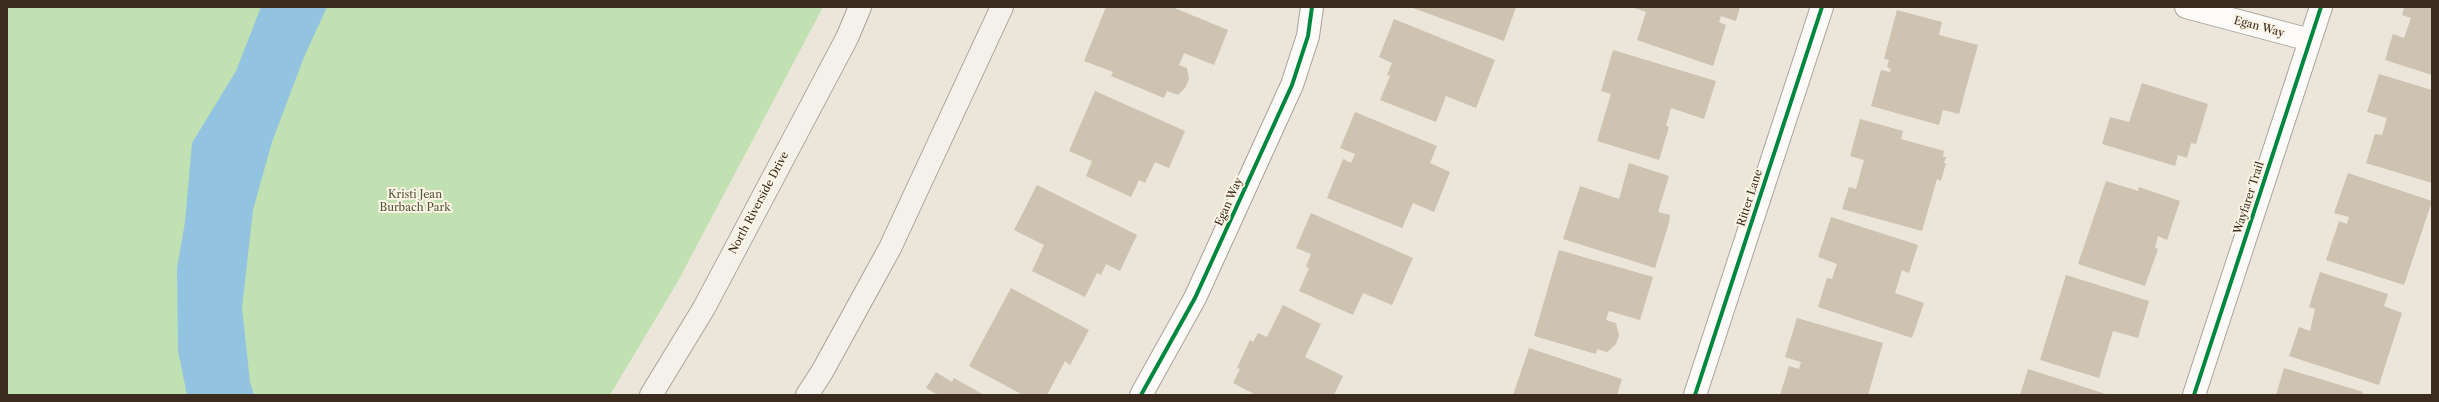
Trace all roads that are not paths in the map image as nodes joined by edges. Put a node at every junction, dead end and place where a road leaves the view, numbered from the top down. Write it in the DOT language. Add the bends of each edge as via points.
graph roads {
  1 [pos="860,7"];
  2 [pos="1002,7"];
  3 [pos="1312,7"];
  4 [pos="1822,7"];
  5 [pos="2186,7"];
  6 [pos="2321,7"];
  7 [pos="2310,40"];
  8 [pos="651,395"];
  9 [pos="807,395"];
  10 [pos="1141,395"];
  11 [pos="1695,395"];
  12 [pos="2194,395"];
  1 -- 8 [label="main road, North Riverside Drive" via="847,38 704,308"];
  2 -- 9 [label="main road" via="890,248"];
  3 -- 10 [label="street, Egan Way" via="1308,36 1292,85 1195,298"];
  4 -- 11 [label="street, Ritter Lane"];
  5 -- 7 [label="street, Egan Way"];
  6 -- 7 [label="street, Wayfarer Trail"];
  7 -- 12 [label="street, Wayfarer Trail"];
}
